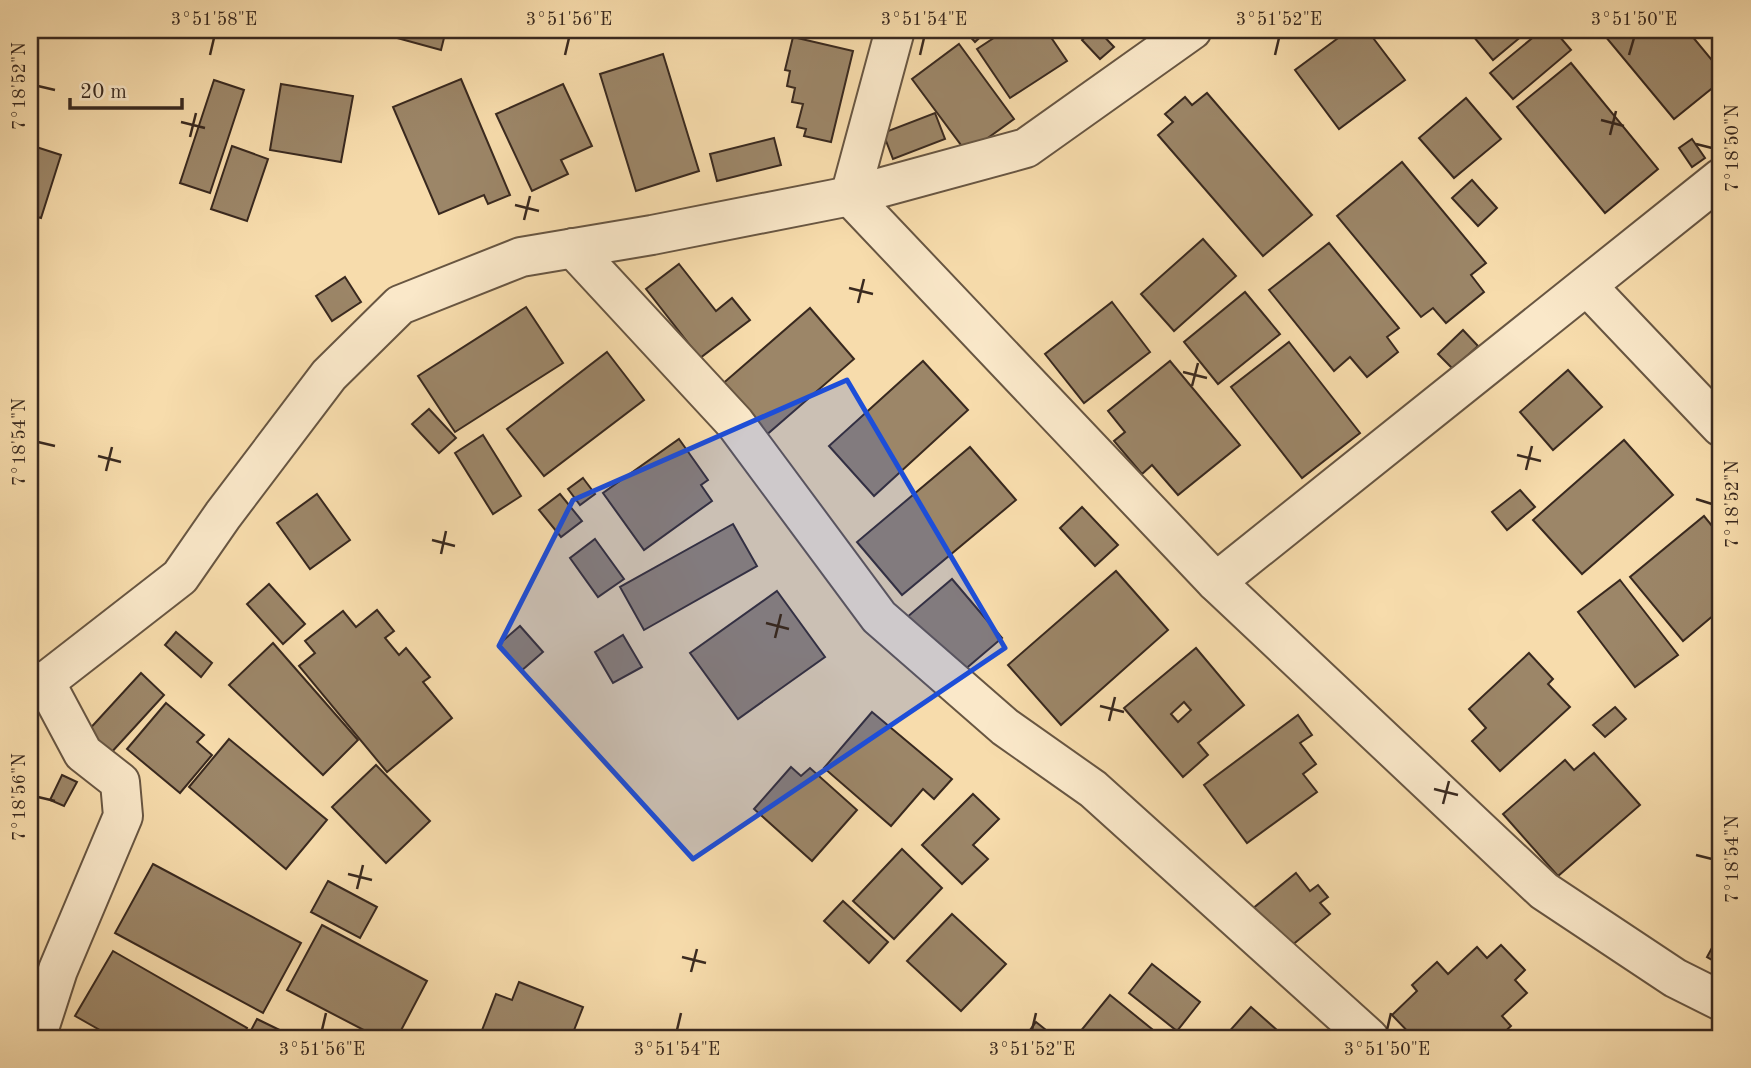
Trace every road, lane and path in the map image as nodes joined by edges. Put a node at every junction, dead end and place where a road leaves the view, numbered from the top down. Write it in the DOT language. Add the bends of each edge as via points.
graph roads {
  1 [pos="895,30"];
  2 [pos="1192,30"];
  3 [pos="1721,178"];
  4 [pos="850,196"];
  5 [pos="573,248"];
  6 [pos="1587,286"];
  7 [pos="1721,427"];
  8 [pos="1216,582"];
  9 [pos="37,681"];
  10 [pos="1721,1000"];
  11 [pos="36,1038"];
  12 [pos="1369,1038"];
  1 -- 4 [label="street"];
  2 -- 4 [label="street" via="1026,148"];
  3 -- 6 [label="street"];
  4 -- 5 [label="street"];
  4 -- 8 [label="street"];
  5 -- 9 [label="street" via="522,257 400,305 329,375 180,577"];
  5 -- 12 [label="street" via="735,423 879,617 1004,727 1093,789"];
  6 -- 7 [label="street"];
  6 -- 8 [label="street"];
  8 -- 10 [label="street" via="1544,891 1675,978"];
  9 -- 11 [label="street" via="83,753 120,782 123,816 58,970"];
}
